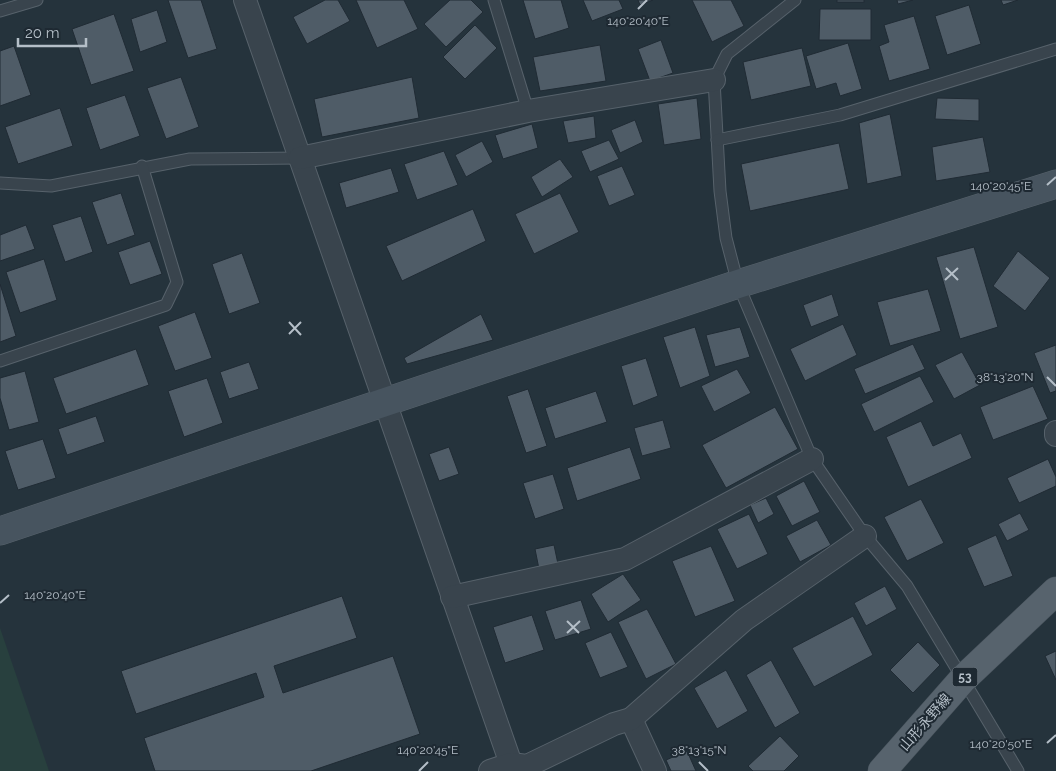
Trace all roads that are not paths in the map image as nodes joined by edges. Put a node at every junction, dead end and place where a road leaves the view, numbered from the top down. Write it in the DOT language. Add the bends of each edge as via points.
graph roads {
  1 [pos="37,0"];
  2 [pos="245,0"];
  3 [pos="494,0"];
  4 [pos="795,0"];
  5 [pos="0,11"];
  6 [pos="1056,49"];
  7 [pos="714,80"];
  8 [pos="528,111"];
  9 [pos="716,140"];
  10 [pos="300,158"];
  11 [pos="142,166"];
  12 [pos="0,183"];
  13 [pos="1056,184"];
  14 [pos="738,284"];
  15 [pos="0,361"];
  16 [pos="385,400"];
  17 [pos="812,459"];
  18 [pos="0,531"];
  19 [pos="865,536"];
  20 [pos="1056,591"];
  21 [pos="452,597"];
  22 [pos="963,679"];
  23 [pos="631,719"];
  24 [pos="501,767"];
  25 [pos="655,771"];
  26 [pos="882,771"];
  27 [pos="1018,771"];
  1 -- 5 [label="lane"];
  2 -- 10 [label="street"];
  3 -- 8 [label="lane"];
  4 -- 7 [label="lane" via="727,54"];
  6 -- 9 [label="lane" via="840,115"];
  7 -- 8 [label="street"];
  7 -- 9 [label="lane"];
  8 -- 10 [label="street"];
  9 -- 14 [label="lane" via="726,238"];
  10 -- 11 [label="lane" via="190,159"];
  10 -- 16 [label="street"];
  11 -- 12 [label="lane" via="51,186"];
  11 -- 15 [label="lane" via="178,282 166,306"];
  13 -- 14 [label="street"];
  14 -- 16 [label="street"];
  14 -- 17 [label="lane"];
  16 -- 18 [label="street"];
  16 -- 21 [label="street"];
  17 -- 19 [label="lane"];
  17 -- 21 [label="street" via="625,559"];
  19 -- 22 [label="lane" via="907,586"];
  19 -- 23 [label="street" via="744,620"];
  20 -- 22 [label="main road, 山形永野線 / 53"];
  21 -- 24 [label="street"];
  22 -- 26 [label="main road, 山形永野線 / 53"];
  22 -- 27 [label="lane"];
  23 -- 24 [label="street" via="526,766"];
  23 -- 25 [label="street"];
}
